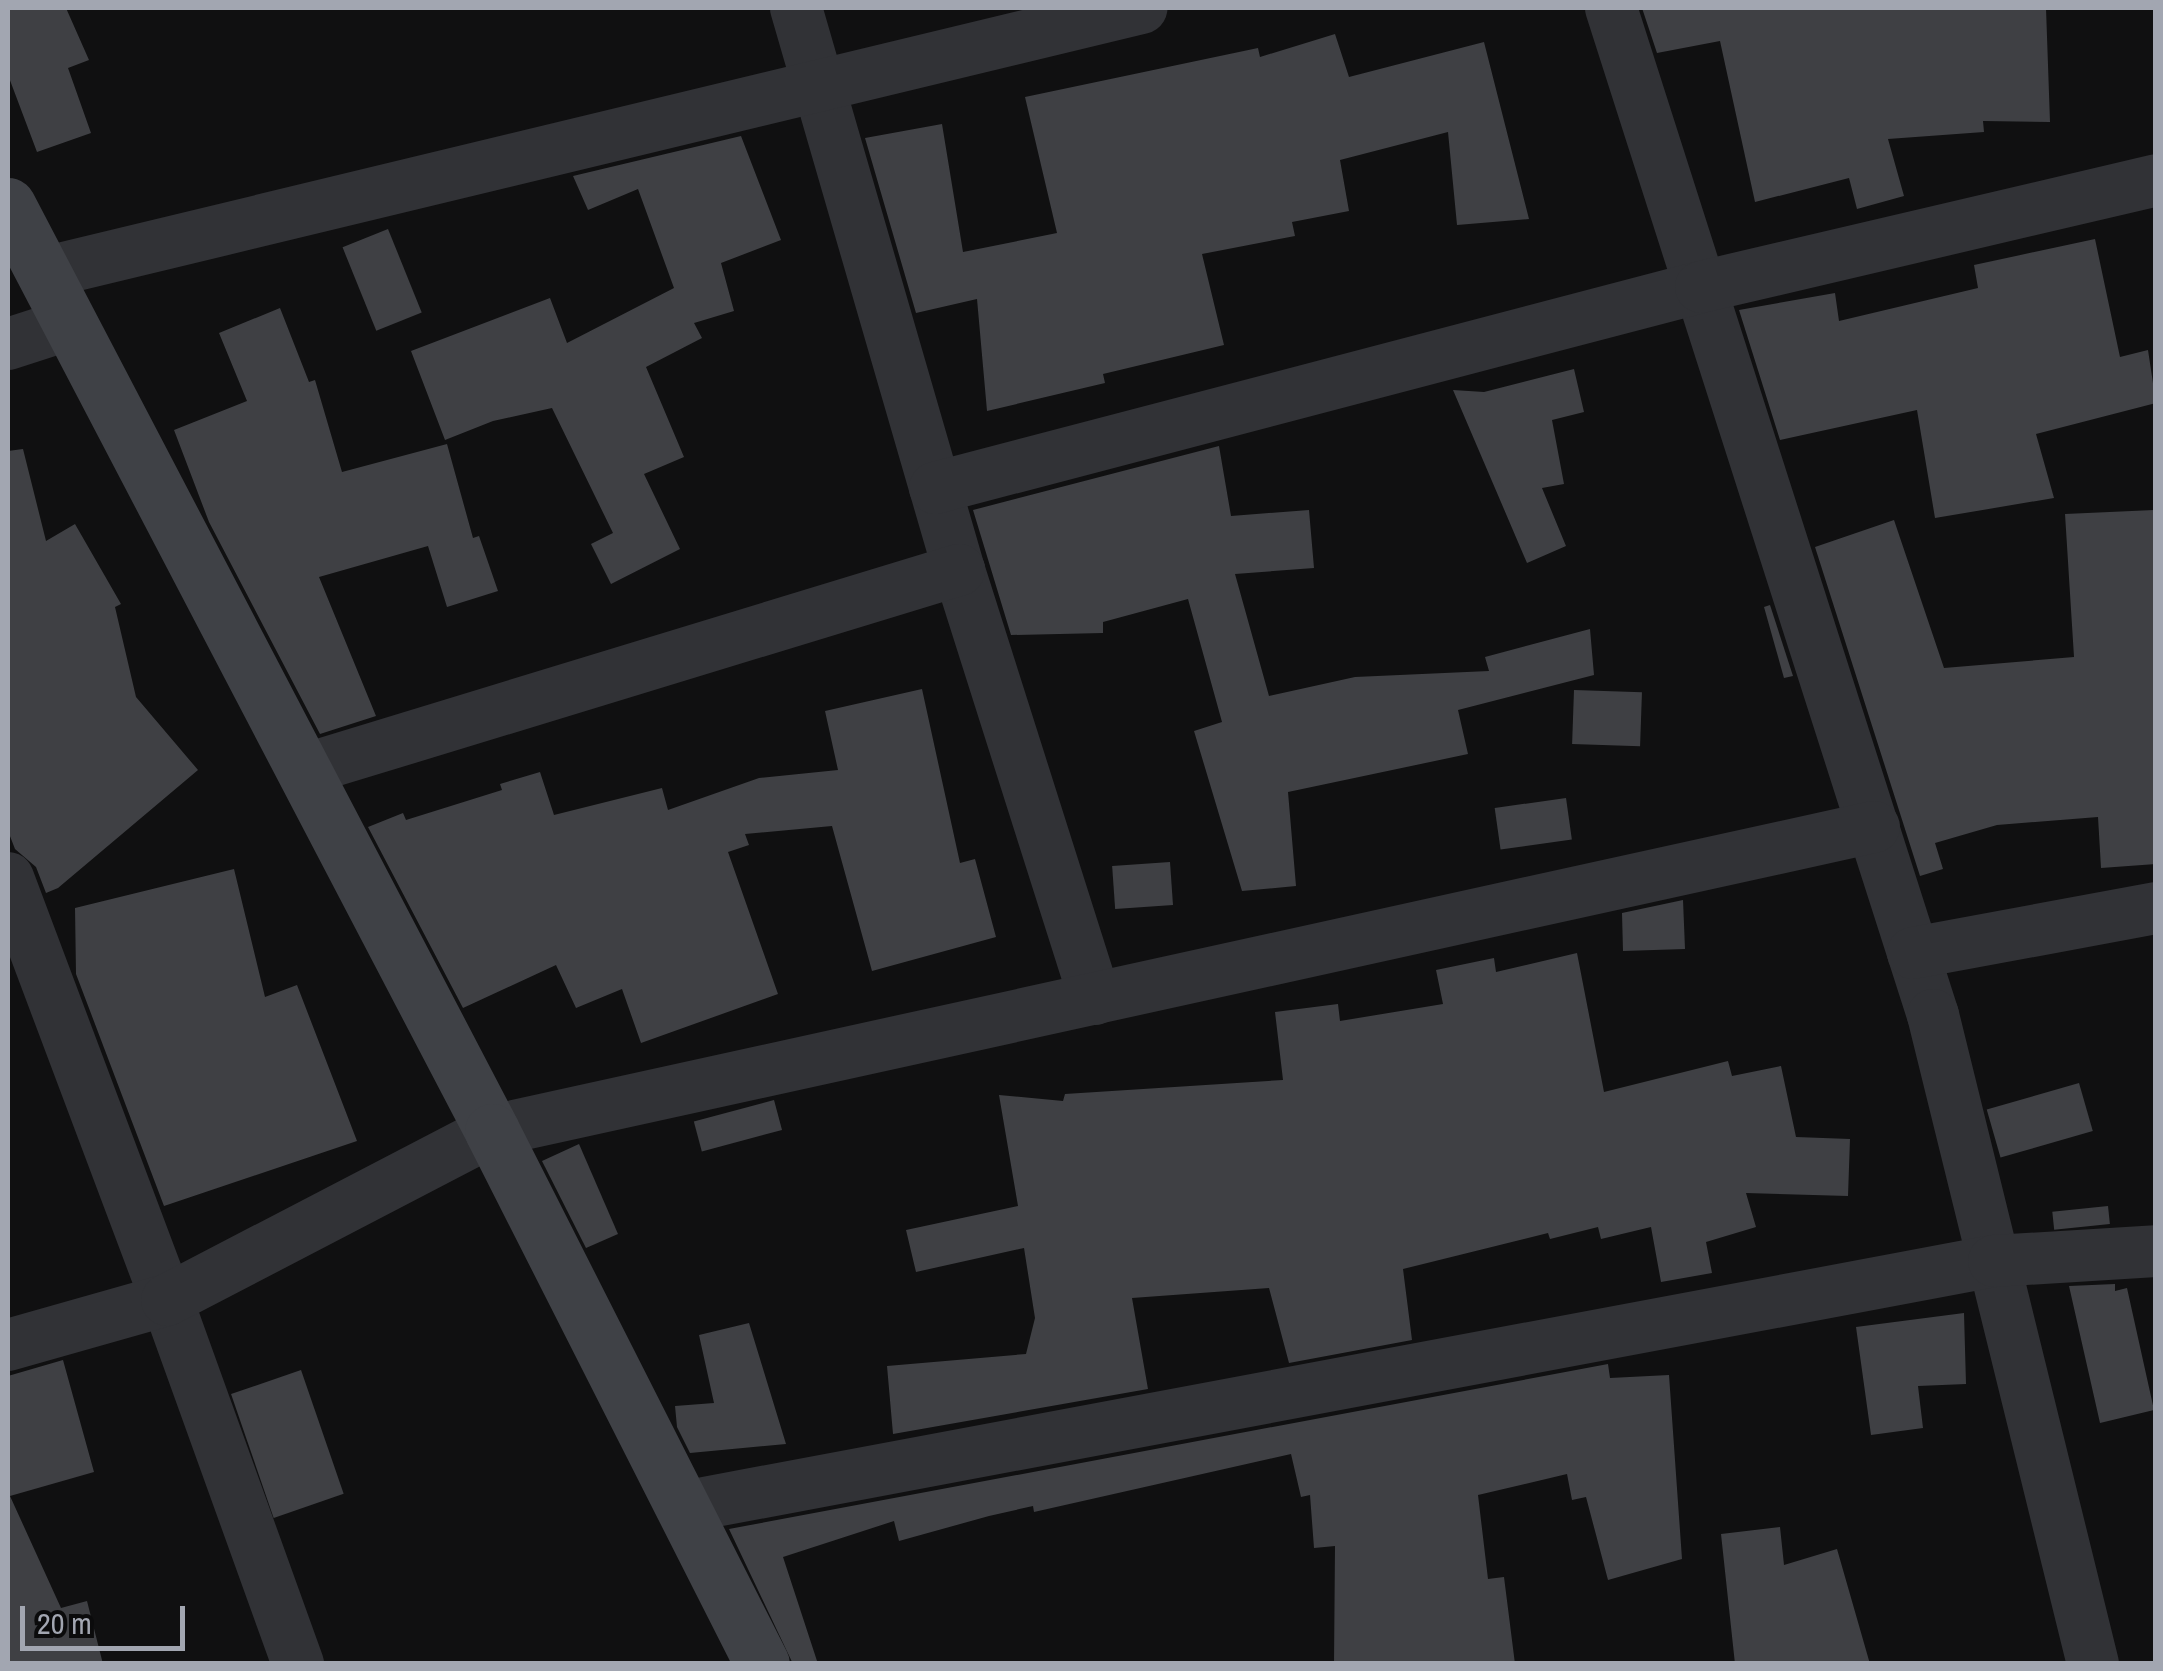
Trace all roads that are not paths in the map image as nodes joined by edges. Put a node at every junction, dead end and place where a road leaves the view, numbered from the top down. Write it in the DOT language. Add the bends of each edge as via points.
graph roads {
  1 [pos="796,8"];
  2 [pos="1142,8"];
  3 [pos="1612,8"];
  4 [pos="818,83"];
  5 [pos="2156,180"];
  6 [pos="8,205"];
  7 [pos="43,272"];
  8 [pos="1701,287"];
  9 [pos="70,324"];
  10 [pos="8,344"];
  11 [pos="935,488"];
  12 [pos="959,570"];
  13 [pos="303,770"];
  14 [pos="1874,827"];
  15 [pos="8,878"];
  16 [pos="2156,908"];
  17 [pos="1913,953"];
  18 [pos="1095,998"];
  19 [pos="492,1131"];
  20 [pos="2156,1251"];
  21 [pos="1994,1261"];
  22 [pos="167,1300"];
  23 [pos="8,1345"];
  24 [pos="682,1508"];
  25 [pos="298,1664"];
  26 [pos="762,1664"];
  27 [pos="2093,1664"];
  1 -- 4 [label="street"];
  2 -- 4 [label="street"];
  3 -- 8 [label="street"];
  4 -- 7 [label="street"];
  4 -- 11 [label="street"];
  5 -- 8 [label="street"];
  6 -- 7 [label="street"];
  7 -- 9 [label="street"];
  8 -- 11 [label="street"];
  8 -- 14 [label="street"];
  9 -- 10 [label="street"];
  9 -- 13 [label="street"];
  11 -- 12 [label="street"];
  12 -- 13 [label="street"];
  12 -- 18 [label="street"];
  13 -- 19 [label="street"];
  14 -- 17 [label="street"];
  14 -- 18 [label="street"];
  15 -- 22 [label="street"];
  16 -- 17 [label="street"];
  17 -- 21 [label="street"];
  18 -- 19 [label="street"];
  19 -- 22 [label="street"];
  19 -- 24 [label="street"];
  20 -- 21 [label="street"];
  21 -- 24 [label="street"];
  21 -- 27 [label="street"];
  22 -- 23 [label="street"];
  22 -- 25 [label="street"];
  24 -- 26 [label="street"];
}
